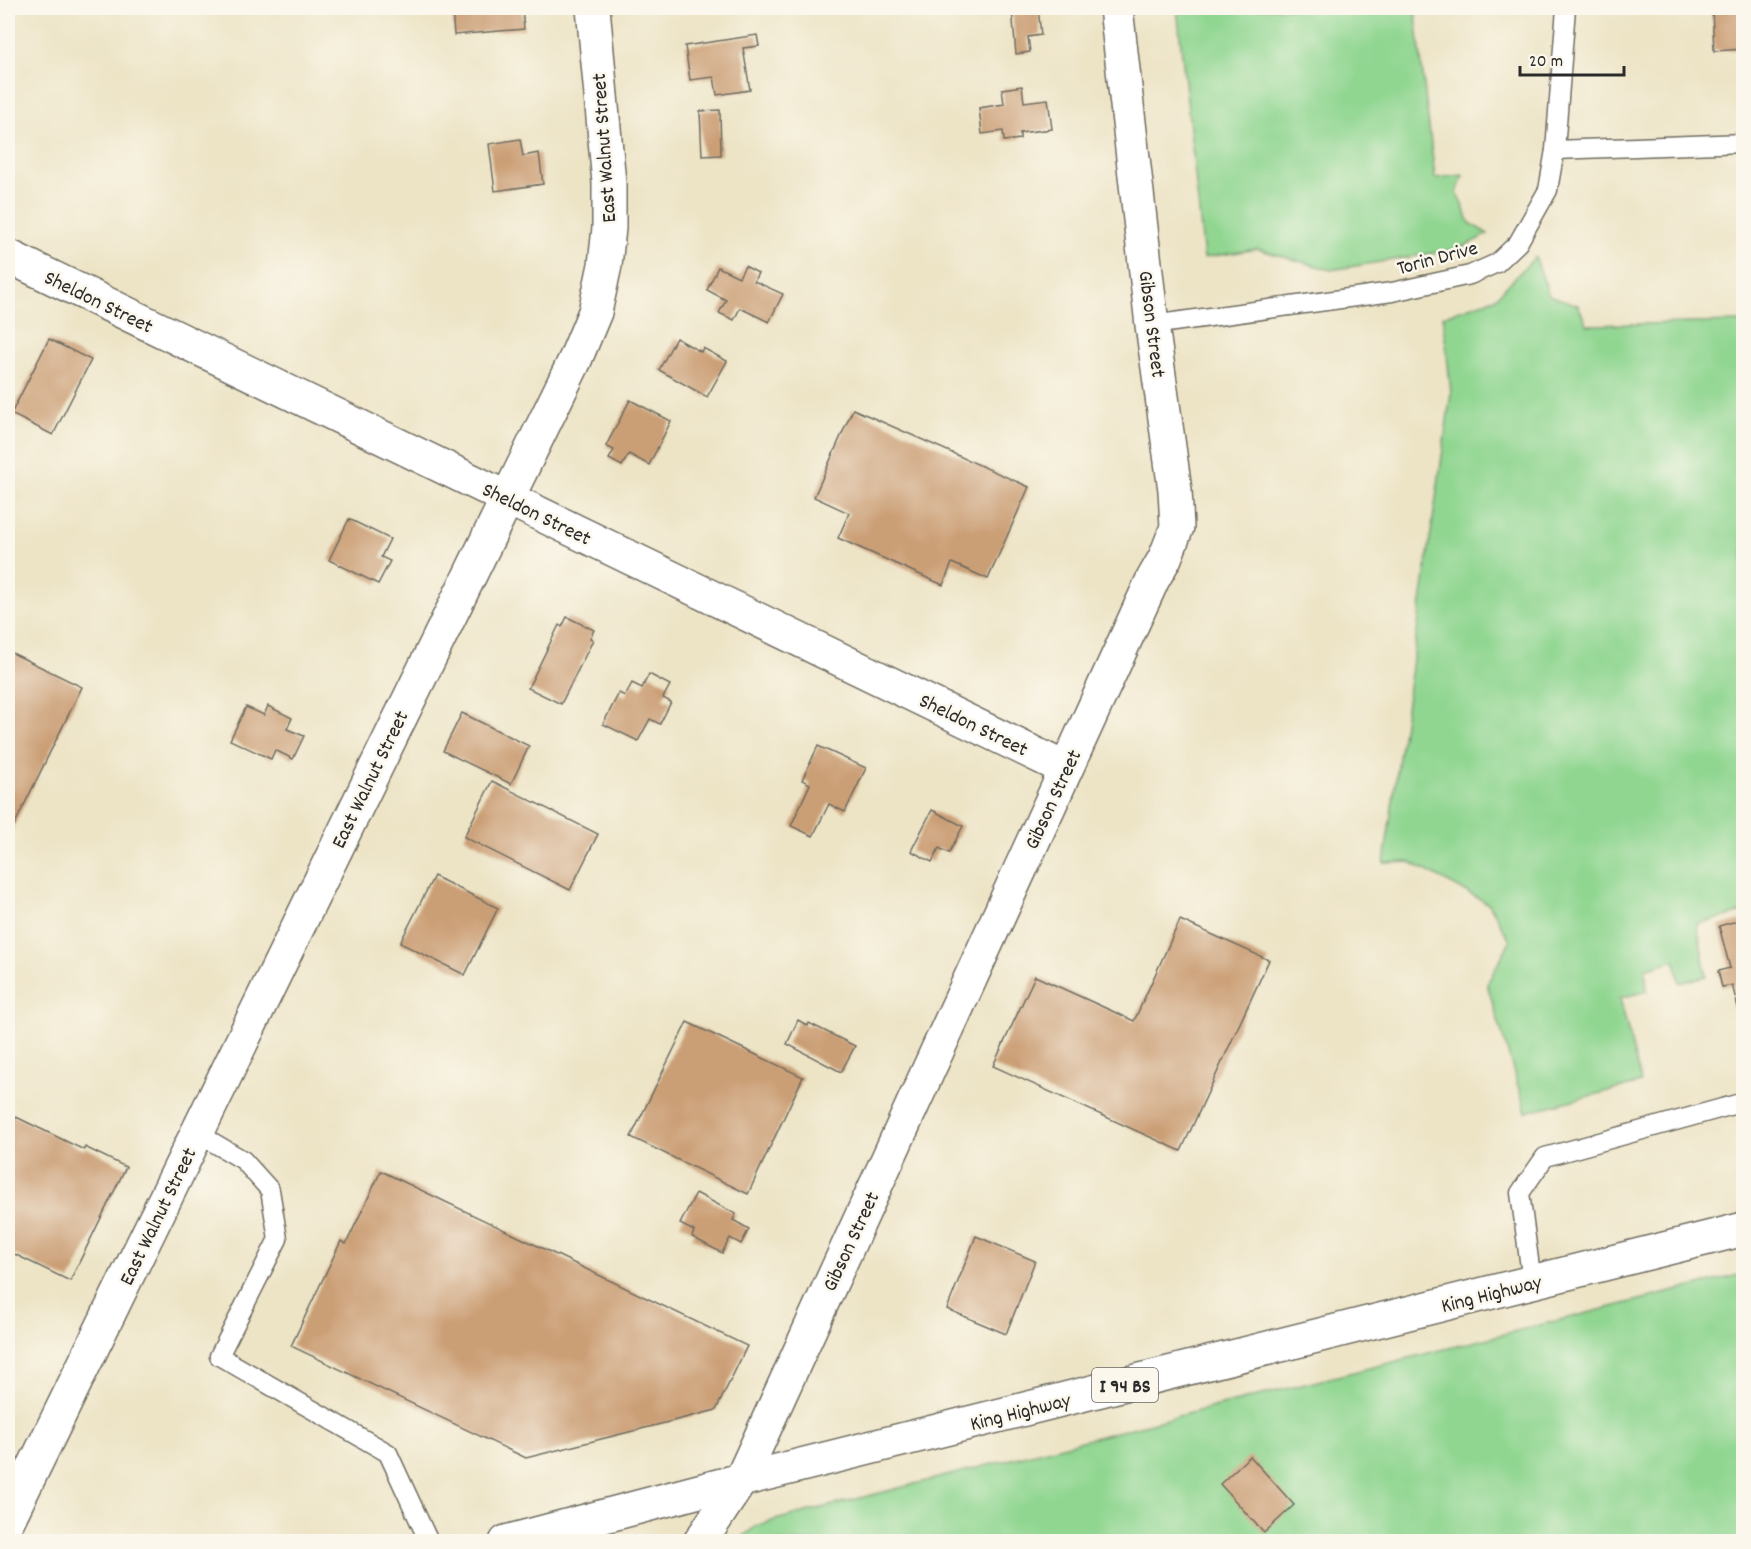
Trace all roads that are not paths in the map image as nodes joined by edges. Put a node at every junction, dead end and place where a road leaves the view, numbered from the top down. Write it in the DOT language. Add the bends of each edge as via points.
graph roads {
  1 [pos="593,8"];
  2 [pos="1116,8"];
  3 [pos="1566,8"];
  4 [pos="1743,143"];
  5 [pos="1555,150"];
  6 [pos="8,256"];
  7 [pos="1152,325"];
  8 [pos="506,498"];
  9 [pos="1066,769"];
  10 [pos="1743,1102"];
  11 [pos="197,1133"];
  12 [pos="1743,1229"];
  13 [pos="1532,1282"];
  14 [pos="741,1480"];
  15 [pos="8,1520"];
  16 [pos="429,1542"];
  17 [pos="506,1542"];
  18 [pos="700,1542"];
  1 -- 8 [label="street, East Walnut Street" via="609,183 605,265 595,312 579,350"];
  2 -- 7 [label="street, Gibson Street"];
  3 -- 5 [label="lane, Torin Drive"];
  4 -- 5 [label="lane"];
  5 -- 7 [label="lane, Torin Drive" via="1548,190 1518,243 1497,263 1470,275 1392,292"];
  6 -- 8 [label="street, Sheldon Street"];
  7 -- 9 [label="street, Gibson Street" via="1177,527"];
  8 -- 9 [label="street, Sheldon Street"];
  8 -- 11 [label="street, East Walnut Street"];
  9 -- 14 [label="street, Gibson Street"];
  10 -- 13 [label="lane" via="1545,1157 1520,1193"];
  11 -- 15 [label="street, East Walnut Street"];
  11 -- 16 [label="lane" via="243,1160 270,1190 278,1239 219,1356 388,1453"];
  12 -- 13 [label="street, King Highway / I 94 BS"];
  13 -- 14 [label="street, King Highway / I 94 BS"];
  14 -- 17 [label="street, King Highway / I 94 BS"];
  14 -- 18 [label="street, Gibson Street"];
}
